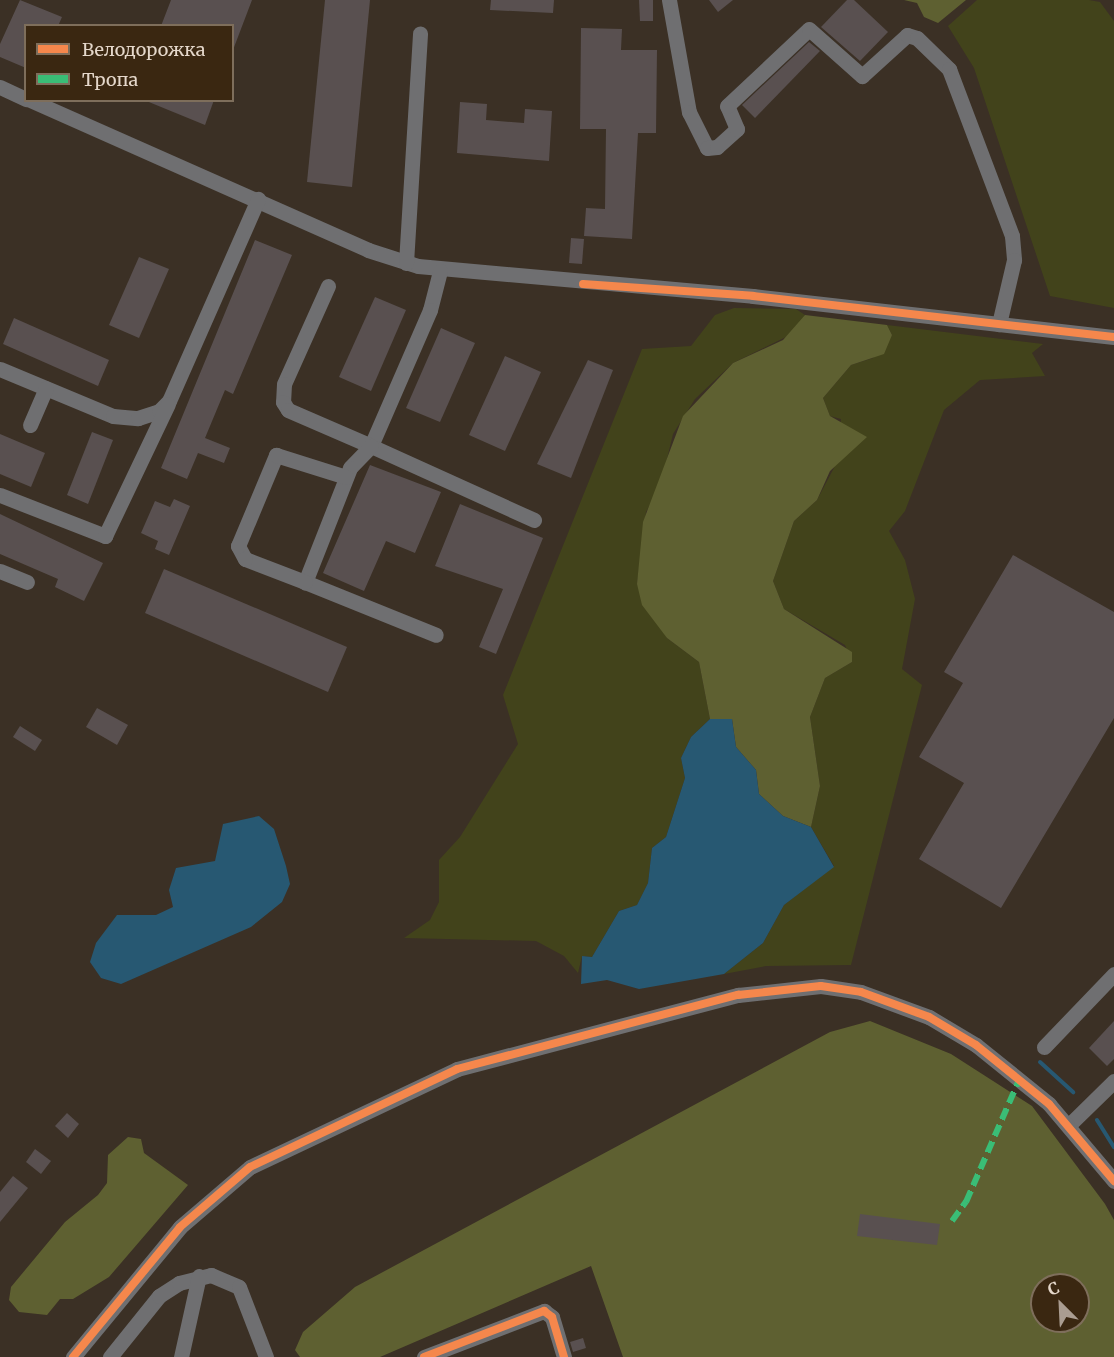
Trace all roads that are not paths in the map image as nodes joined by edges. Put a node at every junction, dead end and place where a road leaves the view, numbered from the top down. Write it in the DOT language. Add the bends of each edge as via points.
graph roads {
  1 [pos="669,0"];
  2 [pos="420,33"];
  3 [pos="0,87"];
  4 [pos="24,98"];
  5 [pos="35,102"];
  6 [pos="258,199"];
  7 [pos="406,263"];
  8 [pos="440,271"];
  9 [pos="328,286"];
  10 [pos="999,324"];
  11 [pos="1114,337"];
  12 [pos="0,369"];
  13 [pos="46,388"];
  14 [pos="169,401"];
  15 [pos="30,424"];
  16 [pos="371,446"];
  17 [pos="346,477"];
  18 [pos="0,495"];
  19 [pos="534,520"];
  20 [pos="0,571"];
  21 [pos="27,582"];
  22 [pos="305,582"];
  23 [pos="436,635"];
  24 [pos="1114,974"];
  25 [pos="1044,1047"];
  26 [pos="1114,1081"];
  27 [pos="1069,1125"];
  28 [pos="1114,1181"];
  29 [pos="199,1276"];
  30 [pos="431,1356"];
  31 [pos="73,1357"];
  32 [pos="110,1357"];
  33 [pos="181,1357"];
  34 [pos="266,1357"];
  35 [pos="564,1357"];
  1 -- 10 [label="street" via="689,111 707,148 717,147 737,129 727,106 809,29 862,76 907,35 917,38 950,69 1012,236 1014,260"];
  2 -- 7 [label="street"];
  3 -- 4 [label="street"];
  5 -- 6 [label="street"];
  6 -- 7 [label="street"];
  6 -- 14 [label="street"];
  7 -- 8 [label="street"];
  8 -- 10 [label="street" via="753,296"];
  8 -- 16 [label="street" via="430,310"];
  9 -- 16 [label="street" via="284,384 283,402 288,410"];
  10 -- 11 [label="street"];
  12 -- 13 [label="street"];
  13 -- 14 [label="street" via="126,418 149,416"];
  13 -- 15 [label="street"];
  14 -- 18 [label="street" via="105,536"];
  16 -- 17 [label="street" via="354,460"];
  16 -- 19 [label="street"];
  17 -- 22 [label="street"];
  17 -- 22 [label="street" via="276,455 238,546 245,559"];
  20 -- 21 [label="street"];
  22 -- 23 [label="street"];
  24 -- 25 [label="street"];
  26 -- 27 [label="street"];
  27 -- 28 [label="street"];
  27 -- 31 [label="street" via="976,1045 896,1002 821,986 738,995 457,1069 250,1167 180,1227"];
  29 -- 32 [label="street" via="159,1296"];
  29 -- 33 [label="street"];
  29 -- 34 [label="street" via="219,1276 239,1287"];
  30 -- 35 [label="street" via="543,1311 552,1317"];
}
